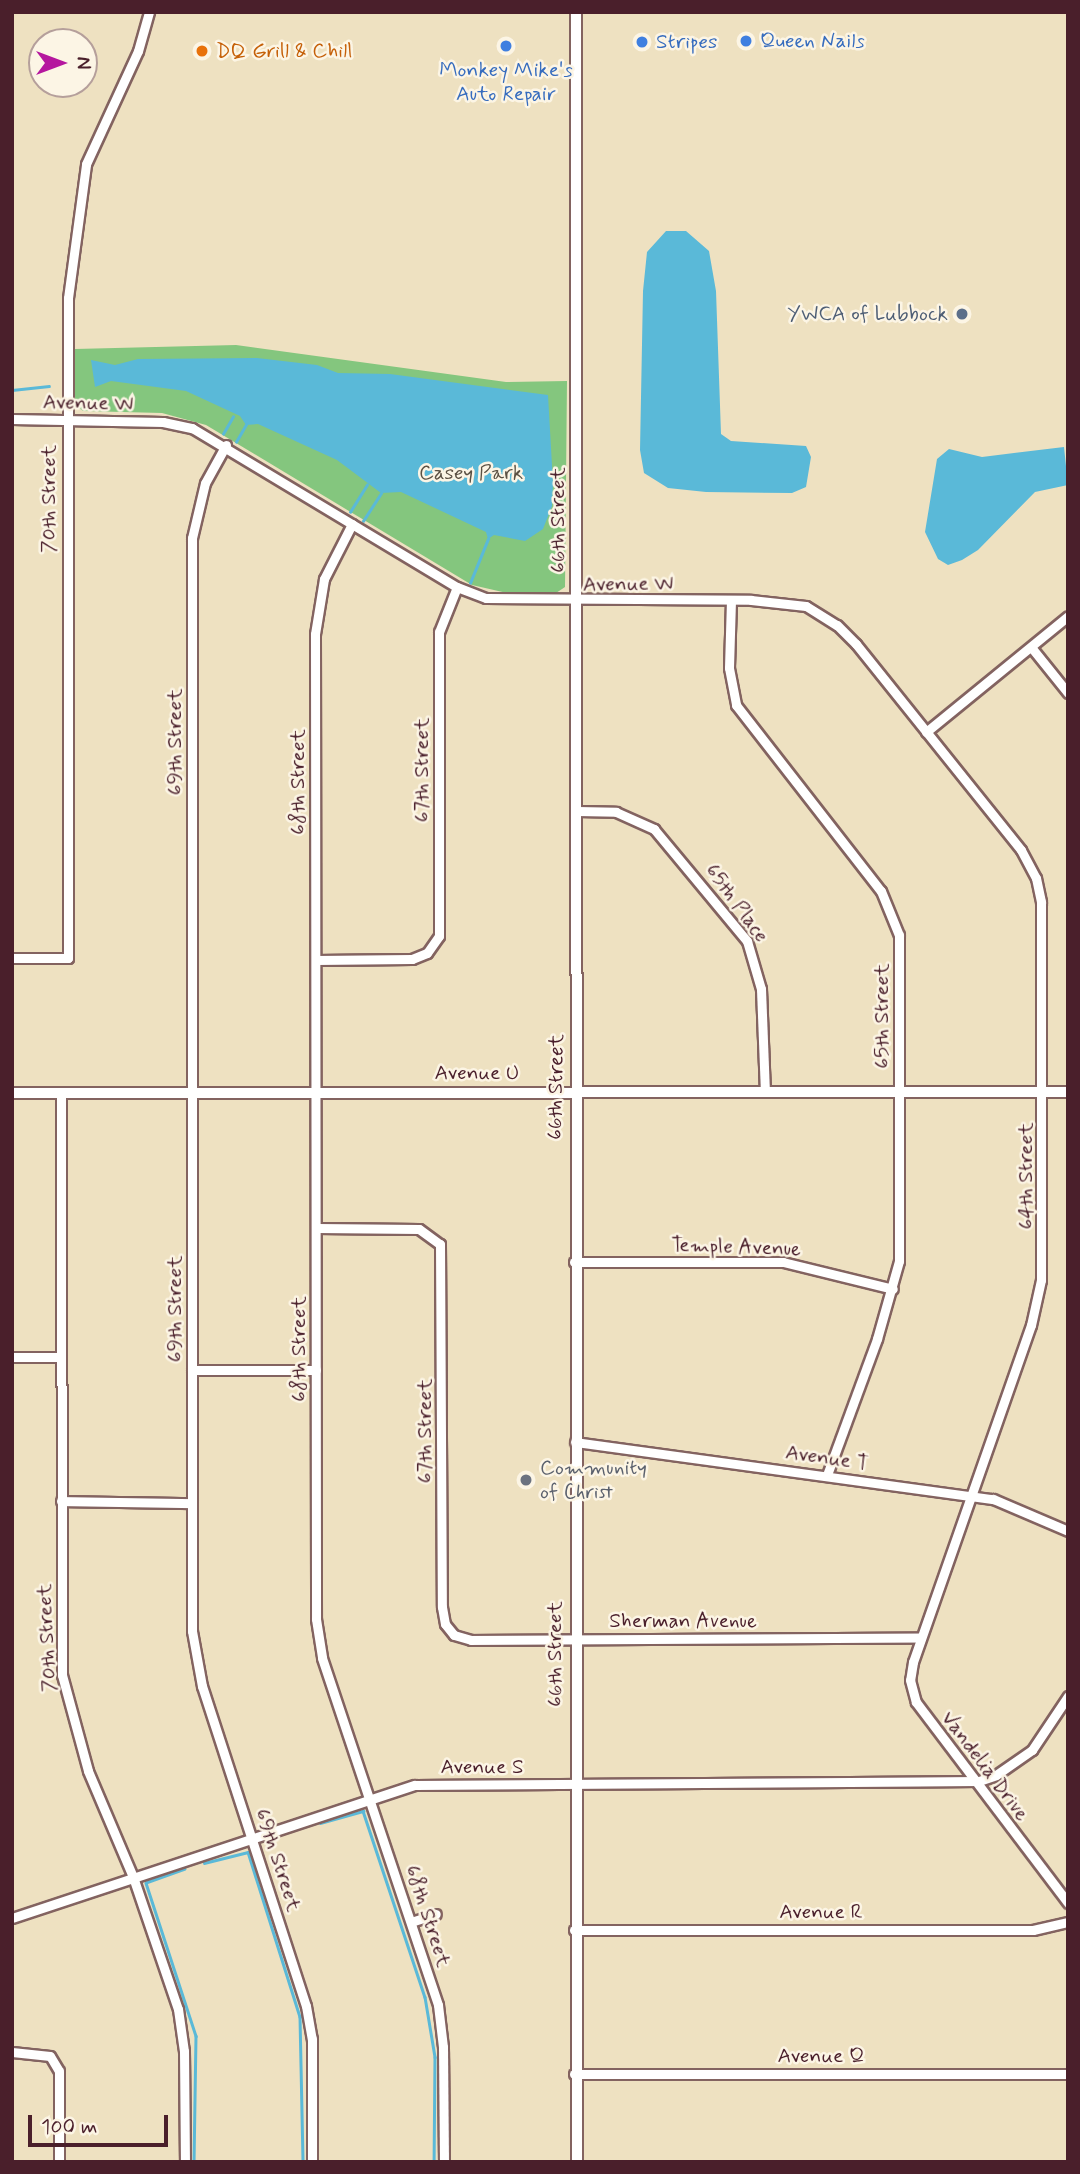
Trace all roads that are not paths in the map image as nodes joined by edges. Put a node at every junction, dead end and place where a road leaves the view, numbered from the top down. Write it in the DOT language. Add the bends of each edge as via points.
graph roads {
  1 [pos="149,12"];
  2 [pos="576,12"];
  3 [pos="12,419"];
  4 [pos="67,420"];
  5 [pos="226,445"];
  6 [pos="352,524"];
  7 [pos="457,587"];
  8 [pos="731,600"];
  9 [pos="577,602"];
  10 [pos="1068,617"];
  11 [pos="1031,647"];
  12 [pos="1068,693"];
  13 [pos="926,732"];
  14 [pos="577,811"];
  15 [pos="12,958"];
  16 [pos="316,960"];
  17 [pos="900,1092"];
  18 [pos="1043,1092"];
  19 [pos="1068,1092"];
  20 [pos="12,1093"];
  21 [pos="61,1093"];
  22 [pos="193,1093"];
  23 [pos="316,1093"];
  24 [pos="575,1093"];
  25 [pos="765,1093"];
  26 [pos="317,1228"];
  27 [pos="574,1262"];
  28 [pos="893,1289"];
  29 [pos="12,1357"];
  30 [pos="61,1357"];
  31 [pos="192,1370"];
  32 [pos="316,1370"];
  33 [pos="575,1442"];
  34 [pos="827,1475"];
  35 [pos="971,1496"];
  36 [pos="61,1501"];
  37 [pos="192,1503"];
  38 [pos="1068,1531"];
  39 [pos="448,1630"];
  40 [pos="921,1638"];
  41 [pos="574,1640"];
  42 [pos="1068,1696"];
  43 [pos="972,1781"];
  44 [pos="574,1784"];
  45 [pos="369,1797"];
  46 [pos="251,1836"];
  47 [pos="133,1877"];
  48 [pos="1068,1903"];
  49 [pos="436,1914"];
  50 [pos="12,1918"];
  51 [pos="411,1922"];
  52 [pos="1068,1922"];
  53 [pos="574,1930"];
  54 [pos="12,2052"];
  55 [pos="574,2074"];
  56 [pos="1068,2074"];
  57 [pos="59,2162"];
  58 [pos="185,2162"];
  59 [pos="312,2162"];
  60 [pos="444,2162"];
  61 [pos="576,2162"];
  1 -- 4 [label="street, 70th Street" via="138,51 81,182 68,298"];
  2 -- 9 [label="street, 66th Street"];
  3 -- 4 [label="street, Avenue W"];
  4 -- 5 [label="street, Avenue W" via="182,424"];
  4 -- 15 [label="street, 70th Street" via="68,958"];
  5 -- 6 [label="street, Avenue W"];
  5 -- 22 [label="street, 69th Street" via="205,482 192,538"];
  6 -- 7 [label="street, Avenue W"];
  6 -- 16 [label="street, 68th Street" via="329,567 316,617"];
  7 -- 9 [label="street, Avenue W" via="502,600"];
  7 -- 16 [label="street, 67th Street" via="439,632 440,926 436,944 427,953 404,960"];
  8 -- 9 [label="street, Avenue W"];
  8 -- 13 [label="street, Avenue W" via="787,602 829,619 856,644"];
  8 -- 17 [label="street, 65th Street" via="729,668 736,705 881,891 893,915 899,935"];
  9 -- 14 [label="street, 66th Street"];
  10 -- 11 [label="street"];
  11 -- 12 [label="street"];
  11 -- 13 [label="street"];
  13 -- 18 [label="street, 64th Street" via="1021,850 1036,878 1041,902"];
  14 -- 24 [label="street, 66th Street"];
  14 -- 25 [label="street, 65th Place" via="616,812 654,829 747,941 761,989"];
  16 -- 23 [label="street, 68th Street"];
  17 -- 18 [label="street, Avenue U"];
  17 -- 25 [label="street, Avenue U"];
  17 -- 28 [label="street, 65th Street" via="899,1261"];
  18 -- 19 [label="street, Avenue U"];
  18 -- 35 [label="street, 64th Street" via="1044,1248 1038,1301"];
  20 -- 21 [label="street, Avenue U"];
  21 -- 22 [label="street, Avenue U"];
  21 -- 30 [label="street, 70th Street"];
  22 -- 23 [label="street, Avenue U"];
  22 -- 31 [label="street, 69th Street"];
  23 -- 24 [label="street, Avenue U"];
  23 -- 26 [label="street, 68th Street"];
  24 -- 25 [label="street, Avenue U"];
  24 -- 27 [label="street, 66th Street"];
  26 -- 32 [label="street, 68th Street"];
  26 -- 39 [label="street, 67th Street" via="411,1228 432,1234 442,1252 442,1607"];
  27 -- 28 [label="street, Temple Avenue" via="783,1262"];
  27 -- 33 [label="street, 66th Street"];
  28 -- 34 [label="street, 65th Street"];
  29 -- 30 [label="street"];
  30 -- 36 [label="street, 70th Street"];
  31 -- 32 [label="street"];
  31 -- 37 [label="street, 69th Street"];
  32 -- 45 [label="street, 68th Street" via="317,1632"];
  33 -- 34 [label="street, Avenue T"];
  33 -- 41 [label="street, 66th Street"];
  34 -- 35 [label="street, Avenue T"];
  35 -- 38 [label="street, Avenue T" via="1017,1507"];
  35 -- 40 [label="street, 64th Street"];
  36 -- 37 [label="street"];
  36 -- 47 [label="street, 70th Street" via="62,1675 88,1771"];
  37 -- 46 [label="street, 69th Street" via="195,1660"];
  39 -- 41 [label="street, Sherman Avenue" via="471,1640"];
  40 -- 41 [label="street, Sherman Avenue"];
  40 -- 43 [label="street, Vandelia Drive" via="913,1662 913,1695"];
  41 -- 44 [label="street, 66th Street"];
  42 -- 43 [label="street, Avenue S" via="1032,1750 996,1775"];
  43 -- 44 [label="street, Avenue S"];
  43 -- 48 [label="street, Vandelia Drive"];
  44 -- 45 [label="street, Avenue S" via="431,1784"];
  44 -- 53 [label="street, 66th Street"];
  45 -- 46 [label="street, Avenue S"];
  45 -- 51 [label="street, 68th Street"];
  46 -- 47 [label="street, Avenue S"];
  46 -- 59 [label="street, 69th Street" via="310,2025"];
  47 -- 50 [label="street, Avenue S"];
  47 -- 58 [label="street, 70th Street" via="181,2024"];
  49 -- 51 [label="street"];
  51 -- 60 [label="street, 68th Street" via="442,2030"];
  52 -- 53 [label="street, Avenue R" via="1033,1930"];
  53 -- 55 [label="street, 66th Street"];
  54 -- 57 [label="street" via="50,2056 59,2071"];
  55 -- 56 [label="street, Avenue Q"];
  55 -- 61 [label="street, 66th Street"];
}
